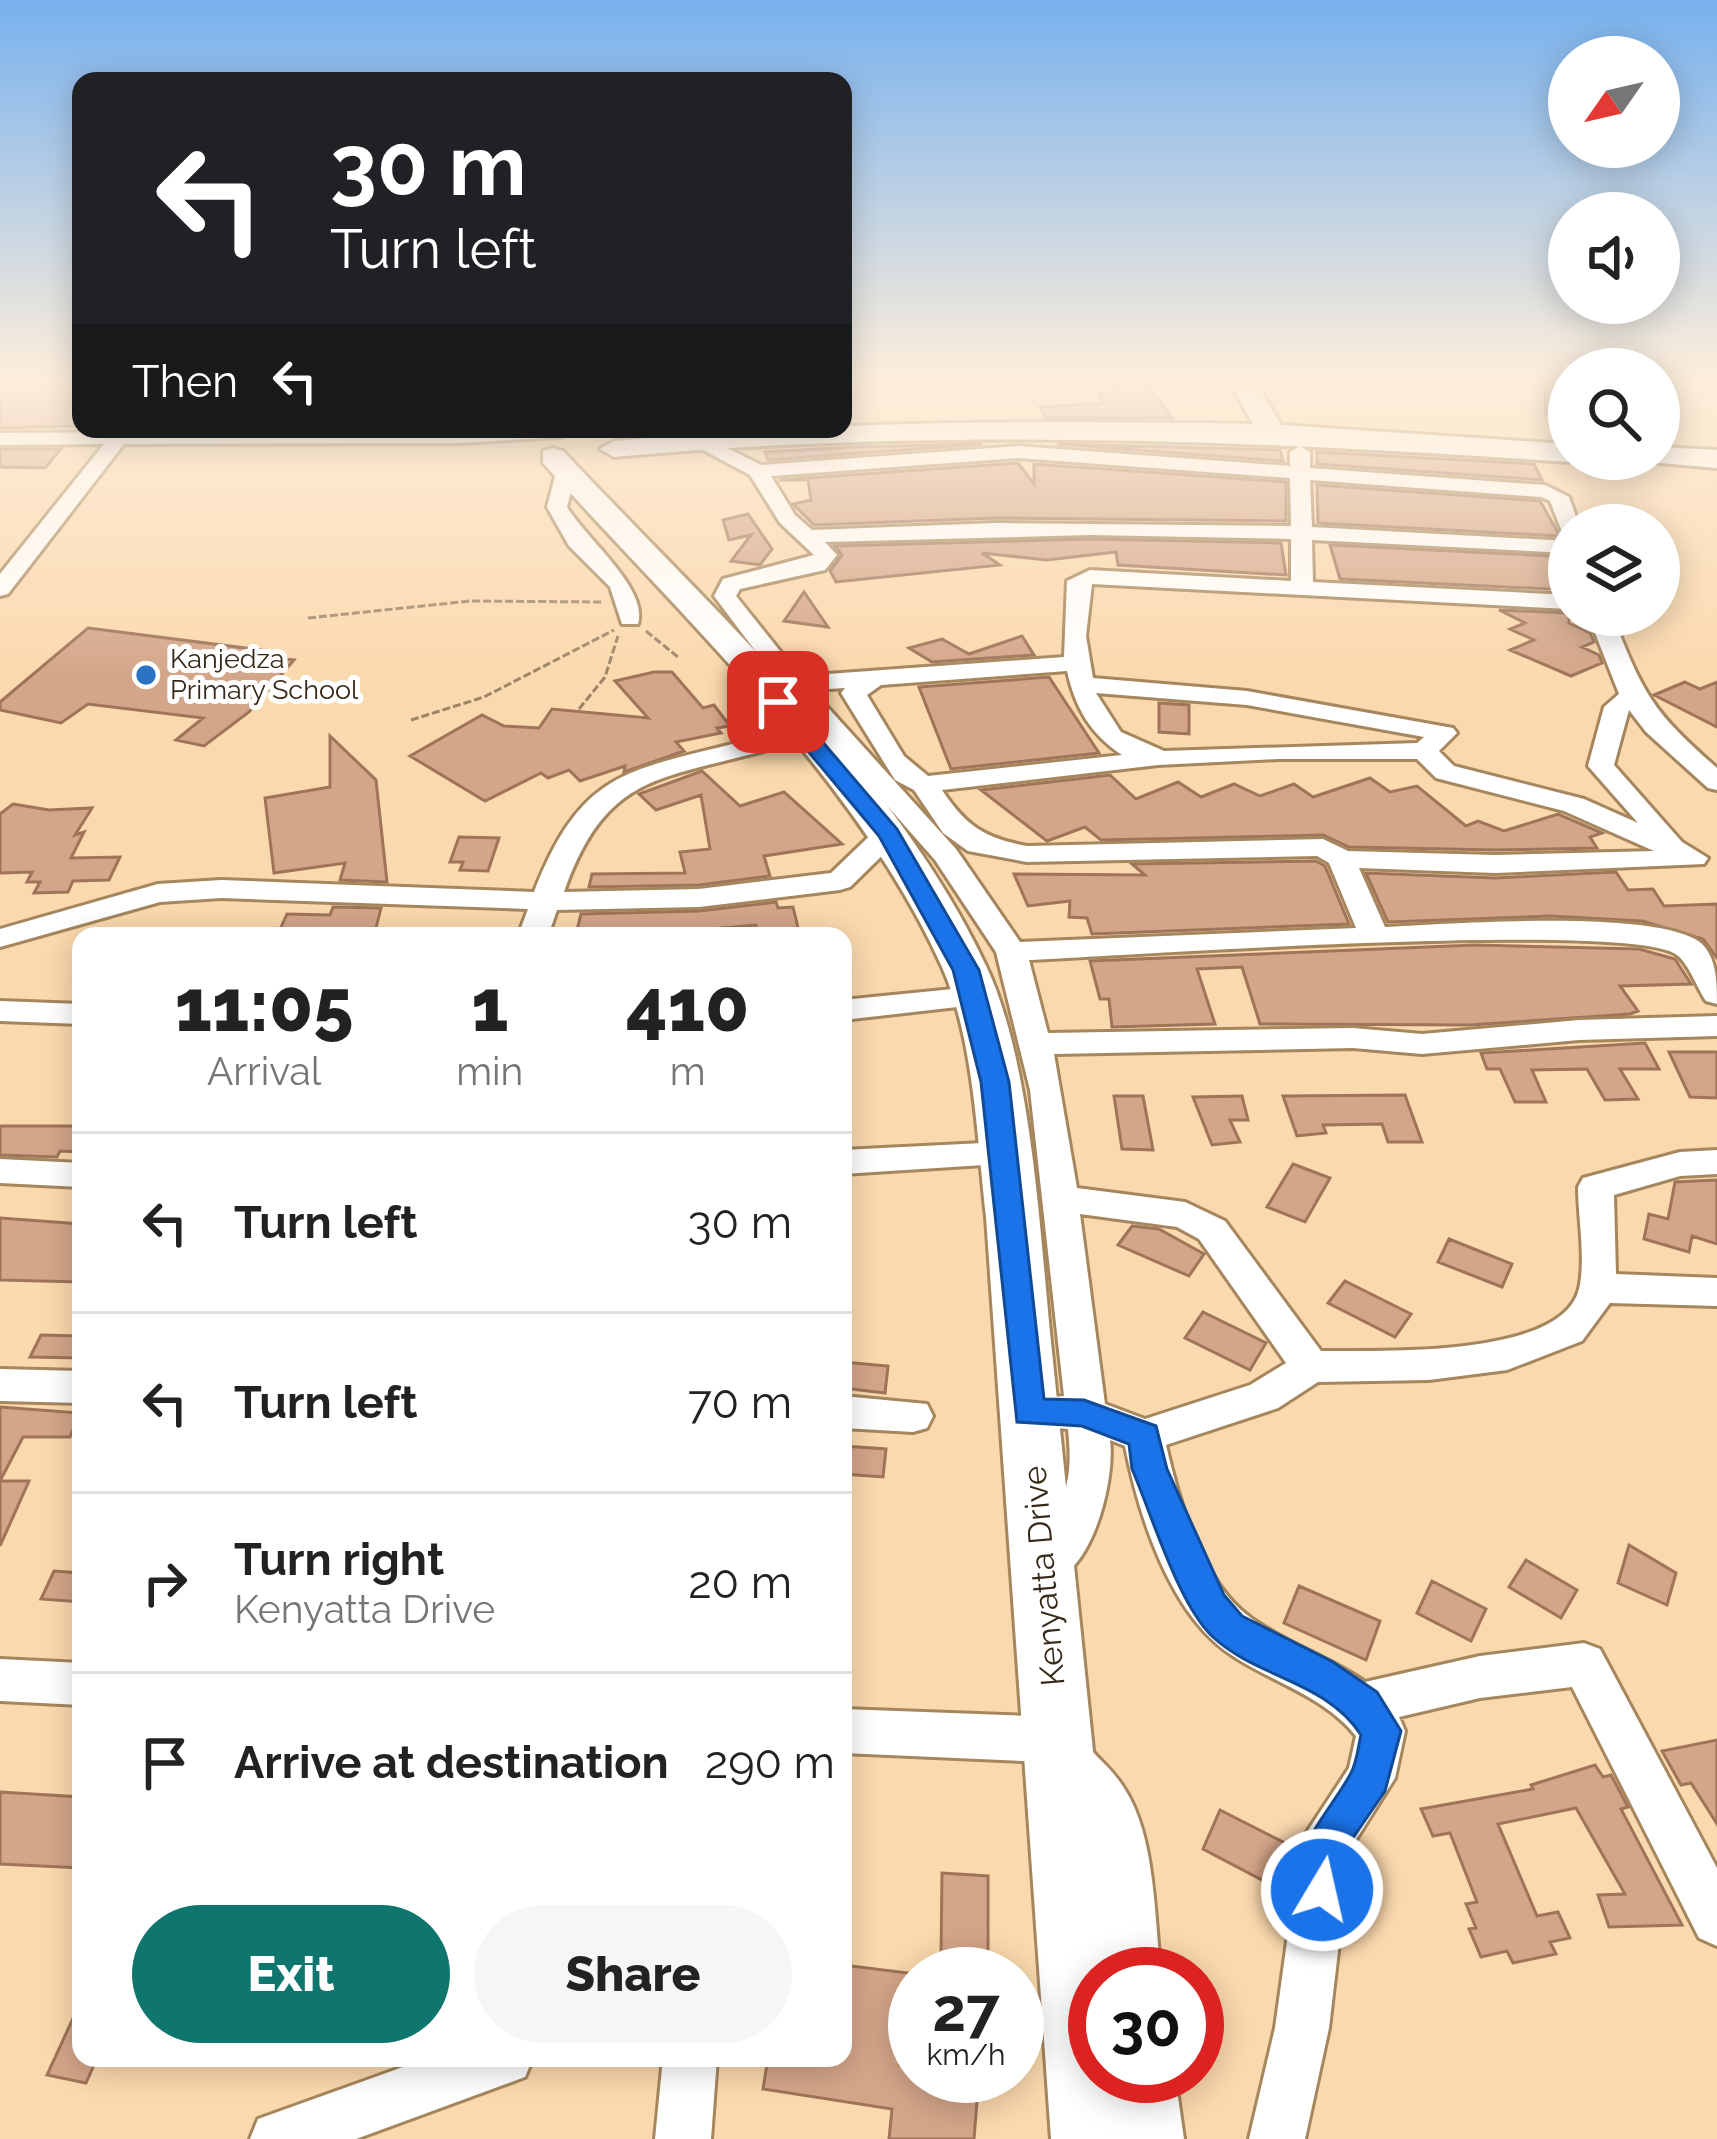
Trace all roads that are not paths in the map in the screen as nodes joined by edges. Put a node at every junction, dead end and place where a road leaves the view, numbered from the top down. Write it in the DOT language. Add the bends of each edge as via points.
graph roads {
  1 [pos="88,476"];
  2 [pos="569,476"];
  3 [pos="601,476"];
  4 [pos="761,476"];
  5 [pos="1302,476"];
  6 [pos="1369,476"];
  7 [pos="1561,504"];
  8 [pos="1304,534"];
  9 [pos="803,537"];
  10 [pos="1548,546"];
  11 [pos="1302,588"];
  12 [pos="0,589"];
  13 [pos="1548,601"];
  14 [pos="631,619"];
  15 [pos="1608,636"];
  16 [pos="1079,674"];
  17 [pos="876,677"];
  18 [pos="785,693"];
  19 [pos="1632,696"];
  20 [pos="1424,751"];
  21 [pos="1163,759"];
  22 [pos="1717,782"];
  23 [pos="924,784"];
  24 [pos="889,833"];
  25 [pos="1676,848"];
  26 [pos="1341,859"];
  27 [pos="546,901"];
  28 [pos="536,927"];
  29 [pos="1374,936"];
  30 [pos="0,938"];
  31 [pos="1717,943"];
  32 [pos="1684,946"];
  33 [pos="1011,952"];
  34 [pos="1717,994"];
  35 [pos="973,997"];
  36 [pos="852,1009"];
  37 [pos="0,1011"];
  38 [pos="72,1014"];
  39 [pos="1717,1026"];
  40 [pos="1039,1044"];
  41 [pos="1003,1154"];
  42 [pos="852,1162"];
  43 [pos="1717,1162"];
  44 [pos="0,1172"];
  45 [pos="72,1175"];
  46 [pos="1064,1199"];
  47 [pos="1598,1288"];
  48 [pos="1717,1292"];
  49 [pos="1311,1367"];
  50 [pos="0,1385"];
  51 [pos="72,1387"];
  52 [pos="852,1412"];
  53 [pos="1029,1412"];
  54 [pos="1084,1413"];
  55 [pos="913,1415"];
  56 [pos="1144,1436"];
  57 [pos="1040,1574"];
  58 [pos="0,1680"];
  59 [pos="72,1684"];
  60 [pos="1363,1704"];
  61 [pos="852,1732"];
  62 [pos="1059,1747"];
  63 [pos="1717,1920"];
  64 [pos="1132,1947"];
  65 [pos="481,2067"];
  66 [pos="689,2067"];
  67 [pos="1151,2103"];
  68 [pos="278,2139"];
  69 [pos="683,2139"];
  70 [pos="1092,2139"];
  71 [pos="1156,2139"];
  72 [pos="1277,2139"];
  1 -- 12 [label="street"];
  2 -- 14 [label="street" via="557,506 576,540 622,583"];
  3 -- 18 [label="main road, Kenyatta Drive"];
  4 -- 9 [label="street"];
  5 -- 8 [label="street"];
  6 -- 7 [label="street" via="1545,491"];
  8 -- 9 [label="street" via="1089,525"];
  8 -- 10 [label="street"];
  8 -- 11 [label="street"];
  9 -- 18 [label="street" via="824,552 822,562 724,592"];
  11 -- 13 [label="street"];
  11 -- 16 [label="street" via="1082,578 1070,630"];
  15 -- 19 [label="street"];
  16 -- 17 [label="street"];
  16 -- 20 [label="street" via="1444,733"];
  16 -- 21 [label="street" via="1102,728 1120,744"];
  17 -- 18 [label="street"];
  17 -- 23 [label="street" via="853,693 890,757"];
  18 -- 24 [label="main road, Kenyatta Drive"];
  18 -- 27 [label="street" via="754,721 758,745 655,774 601,799"];
  18 -- 33 [label="street" via="946,855"];
  19 -- 22 [label="street" via="1654,727"];
  19 -- 25 [label="street" via="1617,707 1601,766"];
  20 -- 21 [label="street"];
  20 -- 25 [label="street" via="1445,772 1574,805"];
  21 -- 23 [label="street"];
  23 -- 26 [label="street" via="953,827 1000,851 1316,846"];
  24 -- 27 [label="street" via="840,881 699,898"];
  24 -- 35 [label="main road, Kenyatta Drive" via="935,909"];
  25 -- 26 [label="street" via="1694,858"];
  26 -- 29 [label="street"];
  27 -- 28 [label="street"];
  27 -- 30 [label="street" via="158,893"];
  29 -- 32 [label="street" via="1647,933"];
  29 -- 33 [label="street"];
  31 -- 32 [label="street"];
  32 -- 34 [label="street" via="1699,957"];
  33 -- 40 [label="street"];
  35 -- 36 [label="street"];
  35 -- 41 [label="main road, Kenyatta Drive"];
  37 -- 38 [label="street"];
  39 -- 40 [label="street" via="1422,1044"];
  40 -- 46 [label="street"];
  41 -- 42 [label="street"];
  41 -- 53 [label="main road, Kenyatta Drive"];
  43 -- 47 [label="street" via="1596,1187"];
  44 -- 45 [label="street"];
  46 -- 49 [label="street" via="1185,1215 1212,1230"];
  46 -- 54 [label="street"];
  47 -- 48 [label="street"];
  47 -- 49 [label="street" via="1568,1330 1507,1355"];
  49 -- 56 [label="street" via="1264,1397"];
  50 -- 51 [label="street"];
  52 -- 55 [label="street"];
  53 -- 54 [label="street"];
  53 -- 57 [label="main road, Kenyatta Drive"];
  54 -- 56 [label="street"];
  54 -- 57 [label="street" via="1093,1467 1082,1511"];
  56 -- 60 [label="street" via="1149,1469 1210,1606 1229,1628"];
  57 -- 62 [label="main road, Kenyatta Drive"];
  58 -- 59 [label="street"];
  60 -- 63 [label="street" via="1584,1664"];
  60 -- 72 [label="street" via="1381,1731 1380,1754 1326,1841"];
  61 -- 62 [label="street"];
  62 -- 64 [label="street" via="1107,1805"];
  62 -- 70 [label="main road, Kenyatta Drive"];
  65 -- 68 [label="street"];
  66 -- 69 [label="street"];
  67 -- 71 [label="street"];
}
